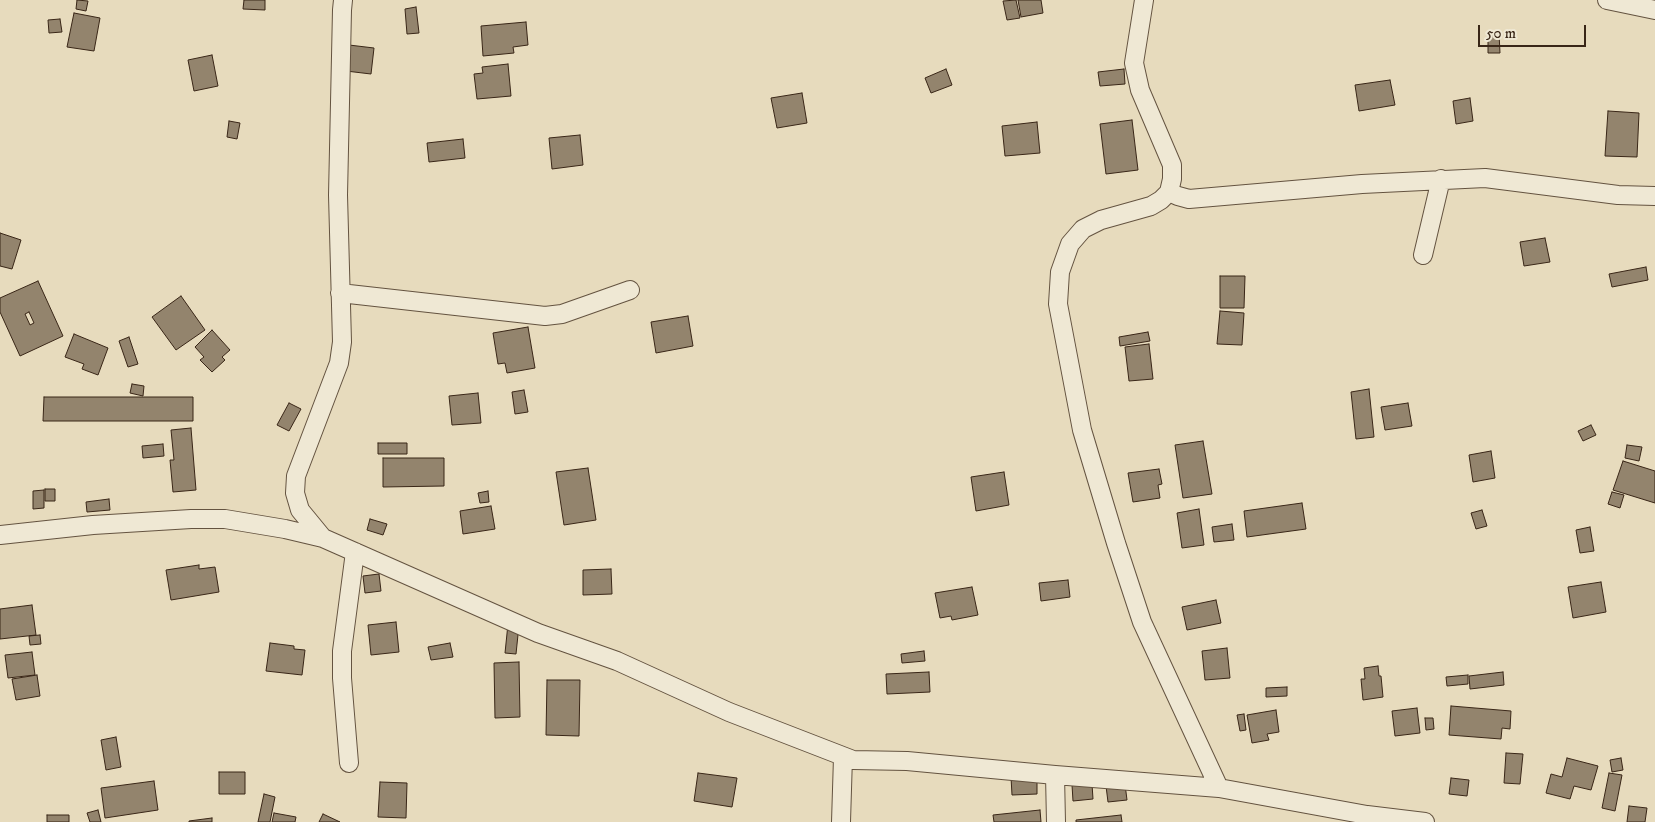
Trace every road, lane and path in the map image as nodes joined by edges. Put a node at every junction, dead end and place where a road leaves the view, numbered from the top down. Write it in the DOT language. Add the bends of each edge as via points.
graph roads {
  1 [pos="343,0"];
  2 [pos="1144,0"];
  3 [pos="1607,0"];
  4 [pos="1655,10"];
  5 [pos="1441,179"];
  6 [pos="1168,192"];
  7 [pos="1655,196"];
  8 [pos="1423,256"];
  9 [pos="630,290"];
  10 [pos="340,293"];
  11 [pos="0,535"];
  12 [pos="323,538"];
  13 [pos="356,552"];
  14 [pos="843,757"];
  15 [pos="349,763"];
  16 [pos="1055,775"];
  17 [pos="1218,788"];
  18 [pos="841,822"];
  19 [pos="1056,822"];
  20 [pos="1426,822"];
  1 -- 10 [label="street" via="338,195"];
  2 -- 6 [label="street" via="1134,62 1140,90 1172,165"];
  3 -- 4 [label="street"];
  5 -- 6 [label="street" via="1189,198"];
  5 -- 7 [label="street" via="1485,178 1618,195"];
  5 -- 8 [label="street"];
  6 -- 17 [label="street" via="1151,206 1101,220 1083,229 1070,244 1060,272 1058,304 1082,430 1136,605"];
  9 -- 10 [label="street" via="562,314 545,316"];
  10 -- 12 [label="street" via="342,342 339,363 296,476 295,493 300,510"];
  11 -- 12 [label="street" via="111,524 225,519"];
  12 -- 13 [label="street"];
  13 -- 14 [label="street" via="538,633 617,661 729,712"];
  13 -- 15 [label="street" via="342,651"];
  14 -- 16 [label="street"];
  14 -- 18 [label="street"];
  16 -- 17 [label="street"];
  16 -- 19 [label="street"];
  17 -- 20 [label="street" via="1367,815"];
}
